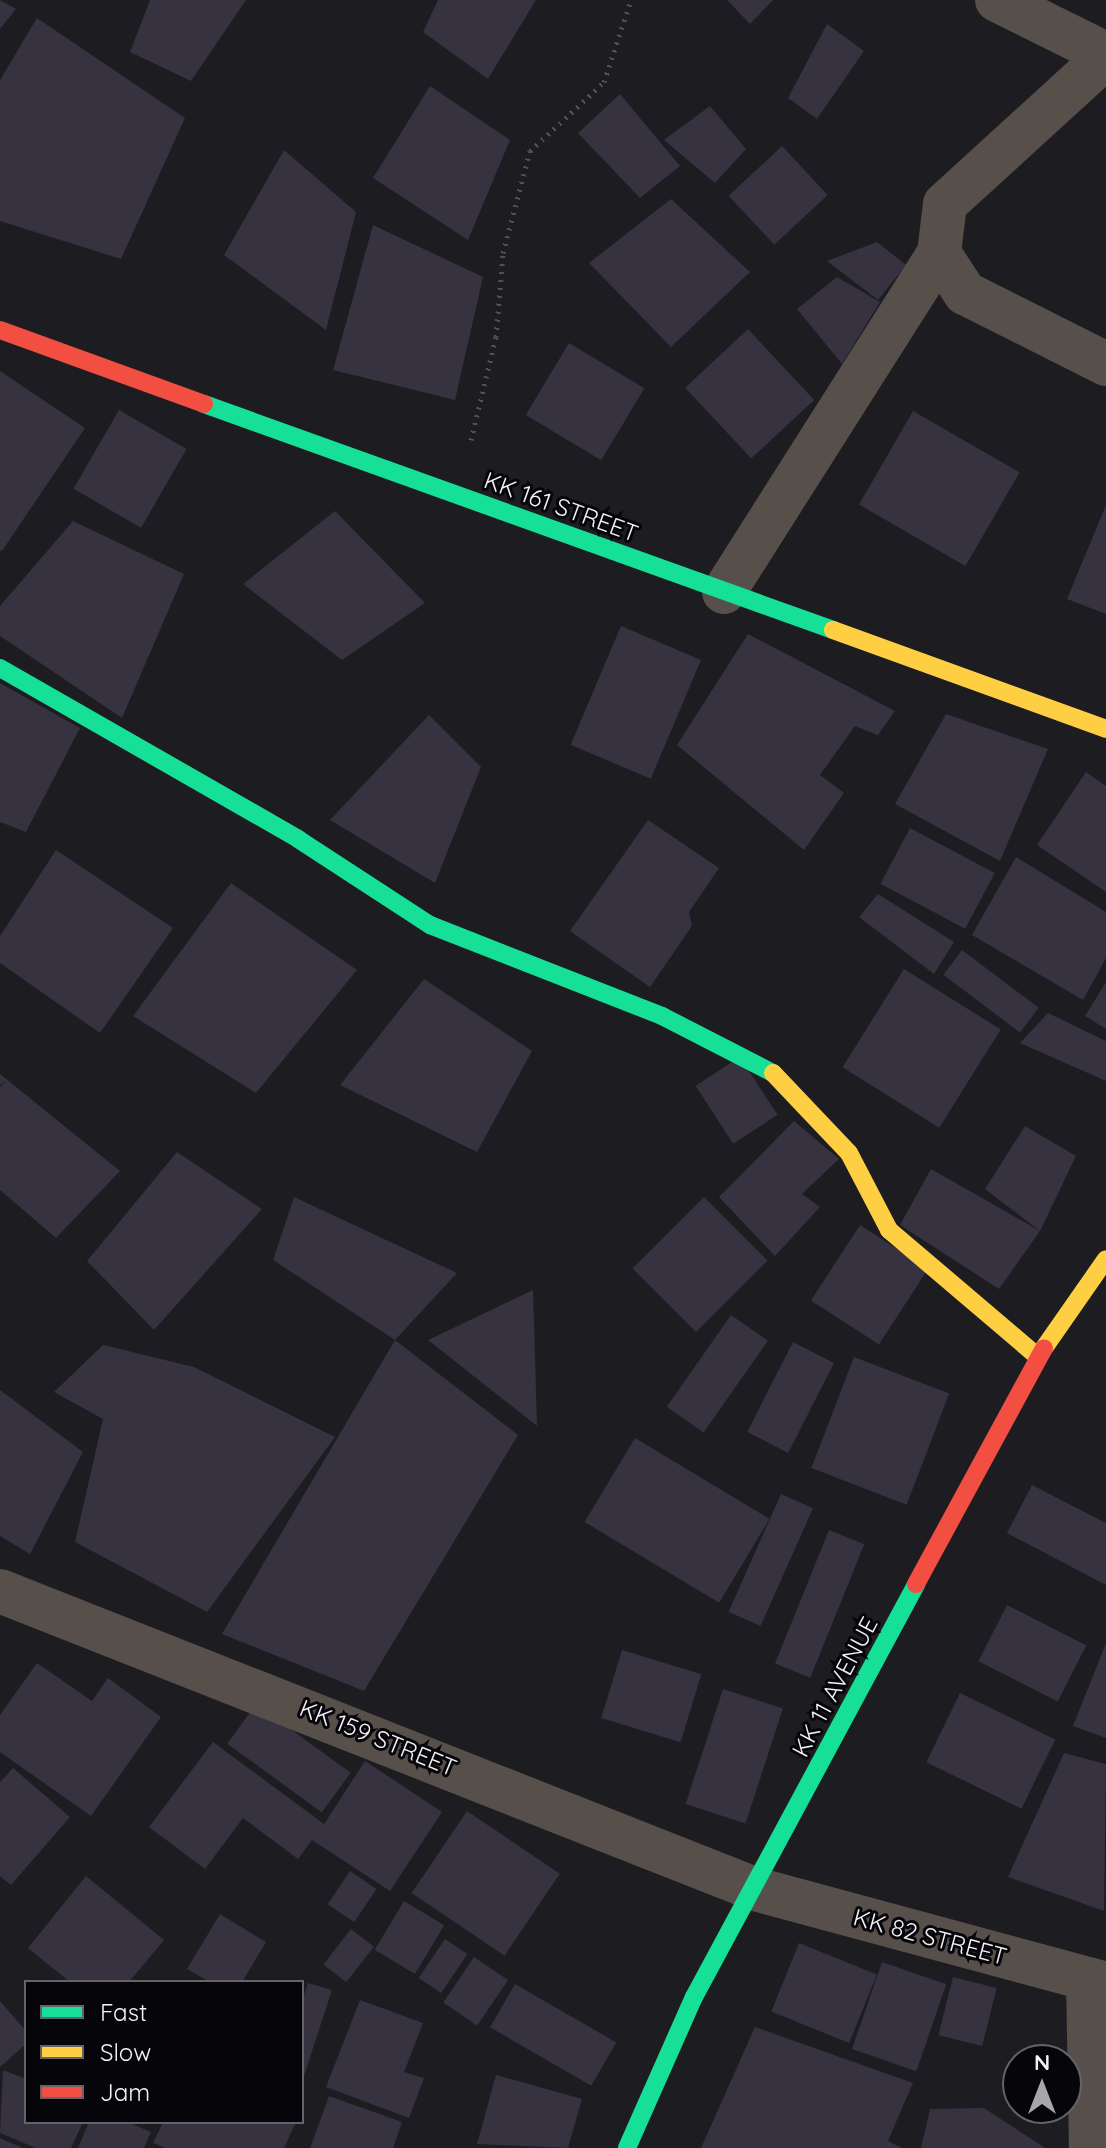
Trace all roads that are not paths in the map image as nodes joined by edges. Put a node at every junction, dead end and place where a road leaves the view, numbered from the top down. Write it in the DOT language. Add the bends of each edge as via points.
graph roads {
  1 [pos="997,0"];
  2 [pos="1106,56"];
  3 [pos="939,253"];
  4 [pos="0,330"];
  5 [pos="1106,364"];
  6 [pos="724,592"];
  7 [pos="0,668"];
  8 [pos="1106,729"];
  9 [pos="1106,1259"];
  10 [pos="1038,1357"];
  11 [pos="0,1591"];
  12 [pos="755,1889"];
  13 [pos="1097,1982"];
  14 [pos="627,2148"];
  15 [pos="1091,2148"];
  1 -- 2 [label="street"];
  2 -- 3 [label="street" via="945,204"];
  3 -- 5 [label="street" via="965,293"];
  3 -- 6 [label="street"];
  4 -- 6 [label="street, KK 161 STREET"];
  6 -- 8 [label="street, KK 161 STREET"];
  7 -- 10 [label="street" via="298,839 430,925 662,1016 769,1068 849,1153 889,1230"];
  9 -- 10 [label="street, KK 11 AVENUE"];
  10 -- 12 [label="street, KK 11 AVENUE"];
  11 -- 12 [label="street, KK 159 STREET"];
  12 -- 13 [label="street, KK 82 STREET"];
  12 -- 14 [label="street, KK 11 AVENUE" via="694,1997"];
  13 -- 15 [label="street"];
}
